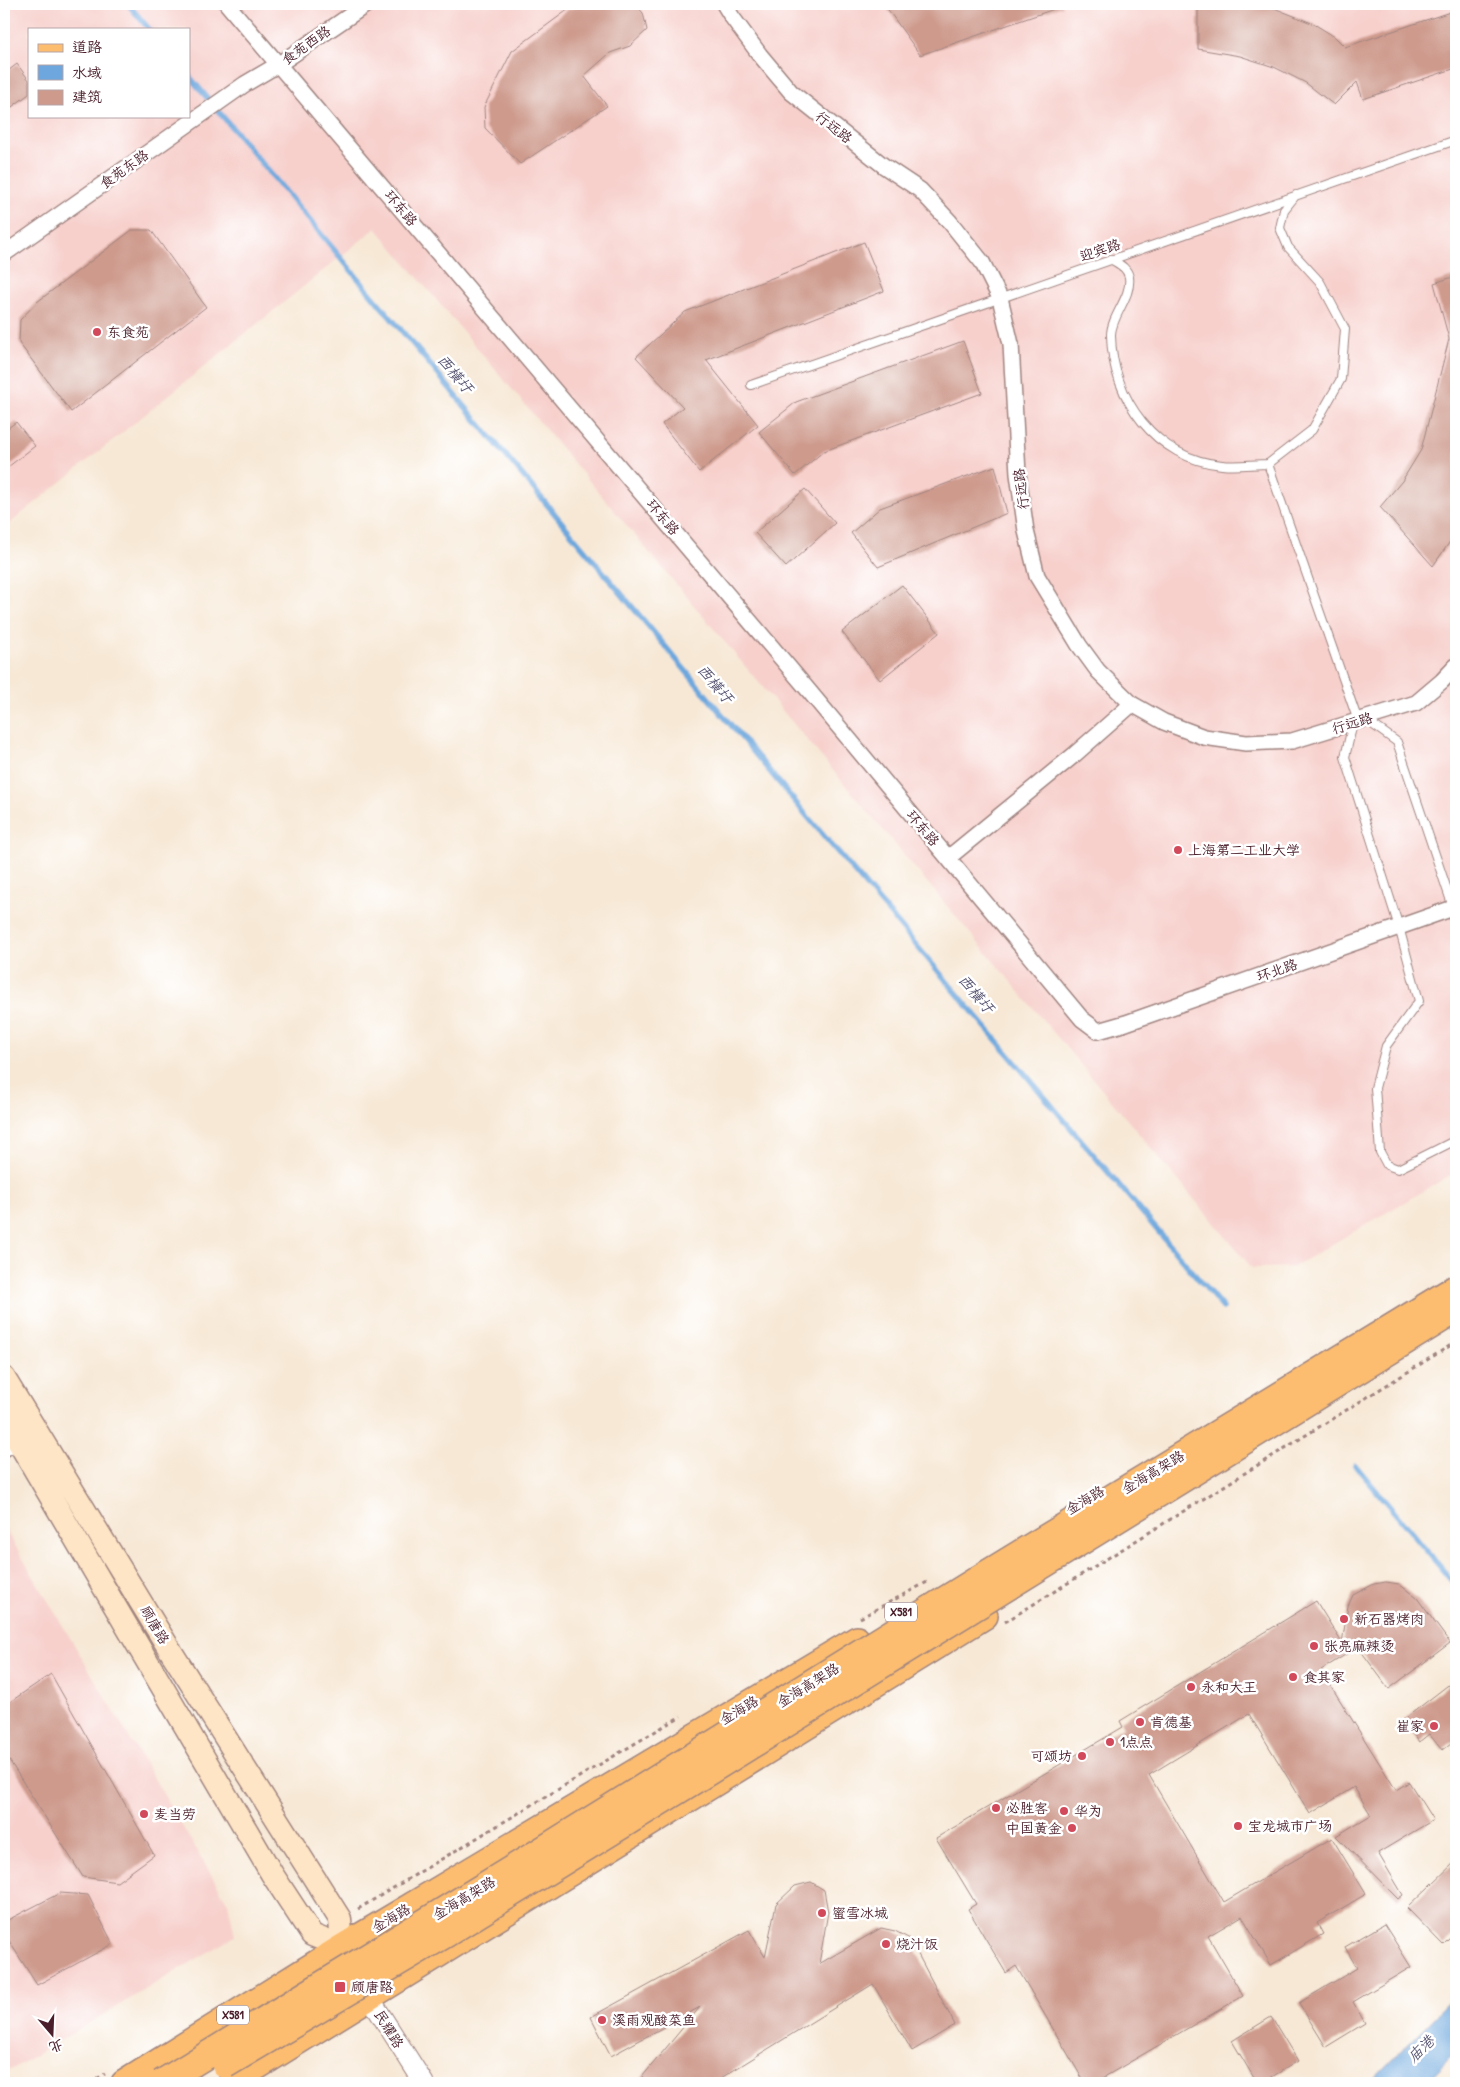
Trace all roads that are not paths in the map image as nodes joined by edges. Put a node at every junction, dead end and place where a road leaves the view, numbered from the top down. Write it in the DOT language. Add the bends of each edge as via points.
graph roads {
  1 [pos="227,4"];
  2 [pos="367,4"];
  3 [pos="724,4"];
  4 [pos="279,64"];
  5 [pos="245,84"];
  6 [pos="1456,140"];
  7 [pos="1296,195"];
  8 [pos="4,254"];
  9 [pos="1111,259"];
  10 [pos="1000,298"];
  11 [pos="752,386"];
  12 [pos="1268,464"];
  13 [pos="1456,666"];
  14 [pos="1132,704"];
  15 [pos="1358,721"];
  16 [pos="948,858"];
  17 [pos="1455,910"];
  18 [pos="1399,927"];
  19 [pos="1098,1031"];
  20 [pos="1456,1140"];
  21 [pos="1456,1274"];
  22 [pos="1456,1288"];
  23 [pos="1456,1310"];
  24 [pos="1456,1324"];
  25 [pos="4,1378"];
  26 [pos="4,1417"];
  27 [pos="19,1439"];
  28 [pos="342,1947"];
  29 [pos="370,1998"];
  30 [pos="124,2083"];
  31 [pos="161,2083"];
  32 [pos="195,2083"];
  33 [pos="231,2083"];
  34 [pos="424,2083"];
  1 -- 4 [label="street, 环东路"];
  2 -- 4 [label="street, 食苑西路"];
  3 -- 10 [label="street, 行远路" via="760,56 791,92 884,166 920,190 982,262"];
  4 -- 5 [label="street, 食苑西路"];
  4 -- 16 [label="street, 环东路"];
  5 -- 8 [label="street, 食苑东路"];
  6 -- 7 [label="lane, 迎宾路"];
  7 -- 9 [label="lane, 迎宾路"];
  7 -- 12 [label="lane" via="1284,210 1280,228 1288,247 1320,282 1345,329 1341,379 1312,430"];
  9 -- 10 [label="lane, 迎宾路"];
  9 -- 12 [label="lane" via="1124,268 1129,278 1111,333 1116,372 1130,408 1154,436 1182,454 1222,465"];
  10 -- 11 [label="lane, 迎宾路"];
  10 -- 14 [label="street, 行远路" via="1010,344 1018,474 1026,532 1037,576 1098,671"];
  12 -- 15 [label="lane"];
  13 -- 15 [label="street, 行远路" via="1416,703"];
  14 -- 15 [label="street, 行远路" via="1164,722 1204,737 1246,743 1292,741"];
  14 -- 16 [label="street"];
  15 -- 17 [label="lane" via="1397,742"];
  15 -- 18 [label="lane" via="1345,757"];
  16 -- 19 [label="street, 环东路" via="1082,1020"];
  17 -- 18 [label="street, 环北路"];
  18 -- 19 [label="street, 环北路"];
  18 -- 20 [label="lane" via="1418,1001 1386,1046 1377,1080 1380,1152 1387,1165 1398,1170"];
  21 -- 28 [label="main road, 金海路 / X581" via="822,1661"];
  22 -- 31 [label="highway, 金海高架路, bridge"];
  23 -- 32 [label="highway, 金海高架路, bridge" via="463,1923"];
  24 -- 29 [label="main road"];
  25 -- 27 [label="main road, 顾唐路"];
  26 -- 27 [label="main road, 顾唐路"];
  27 -- 28 [label="main road, 顾唐路" via="170,1650 340,1919"];
  27 -- 28 [label="main road, 顾唐路" via="277,1882 312,1934"];
  28 -- 29 [label="main road, 民耀路"];
  28 -- 30 [label="main road, 金海路 / X581"];
  29 -- 33 [label="main road"];
  29 -- 34 [label="street, 民耀路"];
}
